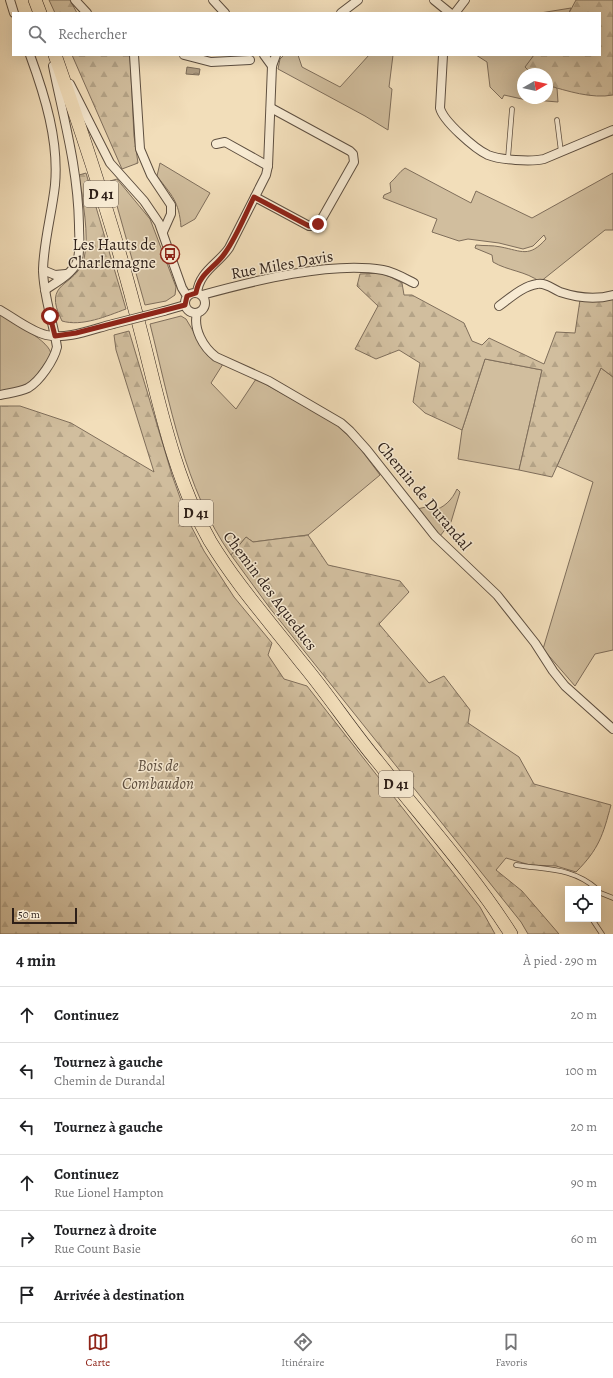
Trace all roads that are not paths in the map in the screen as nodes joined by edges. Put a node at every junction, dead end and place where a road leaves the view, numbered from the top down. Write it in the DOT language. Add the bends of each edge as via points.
graph roads {
  1 [pos="10,0"];
  2 [pos="35,0"];
  3 [pos="75,0"];
  4 [pos="213,0"];
  5 [pos="358,0"];
  6 [pos="434,0"];
  7 [pos="465,0"];
  8 [pos="14,12"];
  9 [pos="40,12"];
  10 [pos="87,12"];
  11 [pos="224,12"];
  12 [pos="342,12"];
  13 [pos="449,12"];
  14 [pos="456,12"];
  15 [pos="30,56"];
  16 [pos="54,56"];
  17 [pos="134,56"];
  18 [pos="188,56"];
  19 [pos="265,56"];
  20 [pos="276,56"];
  21 [pos="443,56"];
  22 [pos="250,60"];
  23 [pos="272,66"];
  24 [pos="271,108"];
  25 [pos="512,108"];
  26 [pos="557,120"];
  27 [pos="613,130"];
  28 [pos="216,144"];
  29 [pos="561,152"];
  30 [pos="508,158"];
  31 [pos="268,166"];
  32 [pos="254,197"];
  33 [pos="163,232"];
  34 [pos="43,270"];
  35 [pos="67,274"];
  36 [pos="414,283"];
  37 [pos="45,290"];
  38 [pos="199,294"];
  39 [pos="613,295"];
  40 [pos="187,296"];
  41 [pos="185,305"];
  42 [pos="500,306"];
  43 [pos="0,310"];
  44 [pos="197,313"];
  45 [pos="55,336"];
  46 [pos="0,395"];
  47 [pos="613,729"];
  48 [pos="516,865"];
  49 [pos="592,886"];
  50 [pos="601,892"];
  51 [pos="613,898"];
  52 [pos="594,922"];
  53 [pos="511,934"];
  54 [pos="602,934"];
  1 -- 8 [label="street"];
  2 -- 9 [label="main road"];
  3 -- 10 [label="street"];
  4 -- 11 [label="street"];
  5 -- 12 [label="street"];
  6 -- 13 [label="street"];
  7 -- 14 [label="street"];
  15 -- 34 [label="street" via="52,128 55,147 55,186"];
  16 -- 33 [label="street" via="110,163 150,209"];
  16 -- 35 [label="street" via="72,151 79,205 77,261"];
  16 -- 53 [label="main road, Chemin des Aqueducs / D 41" via="90,157 129,285 177,464 210,540 255,605 304,664 368,751 491,902"];
  17 -- 33 [label="street" via="138,142 151,175 171,205 171,214"];
  18 -- 22 [label="street" via="211,62"];
  19 -- 23 [label="street"];
  20 -- 23 [label="street"];
  21 -- 30 [label="street" via="440,108 442,115 483,151 492,156"];
  23 -- 24 [label="street"];
  24 -- 31 [label="street"];
  24 -- 32 [label="street" via="350,151 354,162 316,226 309,226"];
  25 -- 30 [label="lane"];
  26 -- 29 [label="lane"];
  27 -- 29 [label="street"];
  28 -- 31 [label="street" via="225,142"];
  29 -- 30 [label="street" via="540,160"];
  31 -- 32 [label="street"];
  32 -- 38 [label="street" via="229,248 203,275 197,286"];
  33 -- 40 [label="street"];
  34 -- 35 [label="street" via="55,275"];
  34 -- 37 [label="street"];
  35 -- 37 [label="street"];
  36 -- 38 [label="street, Rue Miles Davis" via="382,270 336,267"];
  37 -- 45 [label="street"];
  38 -- 40 [label="street"];
  38 -- 44 [label="street" via="205,301 204,307"];
  39 -- 42 [label="street" via="581,297 537,284 520,291"];
  40 -- 41 [label="street"];
  41 -- 44 [label="street" via="189,312"];
  41 -- 45 [label="street, bridge"];
  43 -- 45 [label="street" via="38,332"];
  44 -- 47 [label="street, Chemin de Durandal" via="196,326 209,352 269,381 322,411 350,431 435,536 496,595 535,643 565,686"];
  45 -- 46 [label="street" via="55,354 34,384"];
  48 -- 49 [label="lane" via="557,869 583,879"];
  50 -- 51 [label="lane"];
  52 -- 54 [label="lane"];
}
